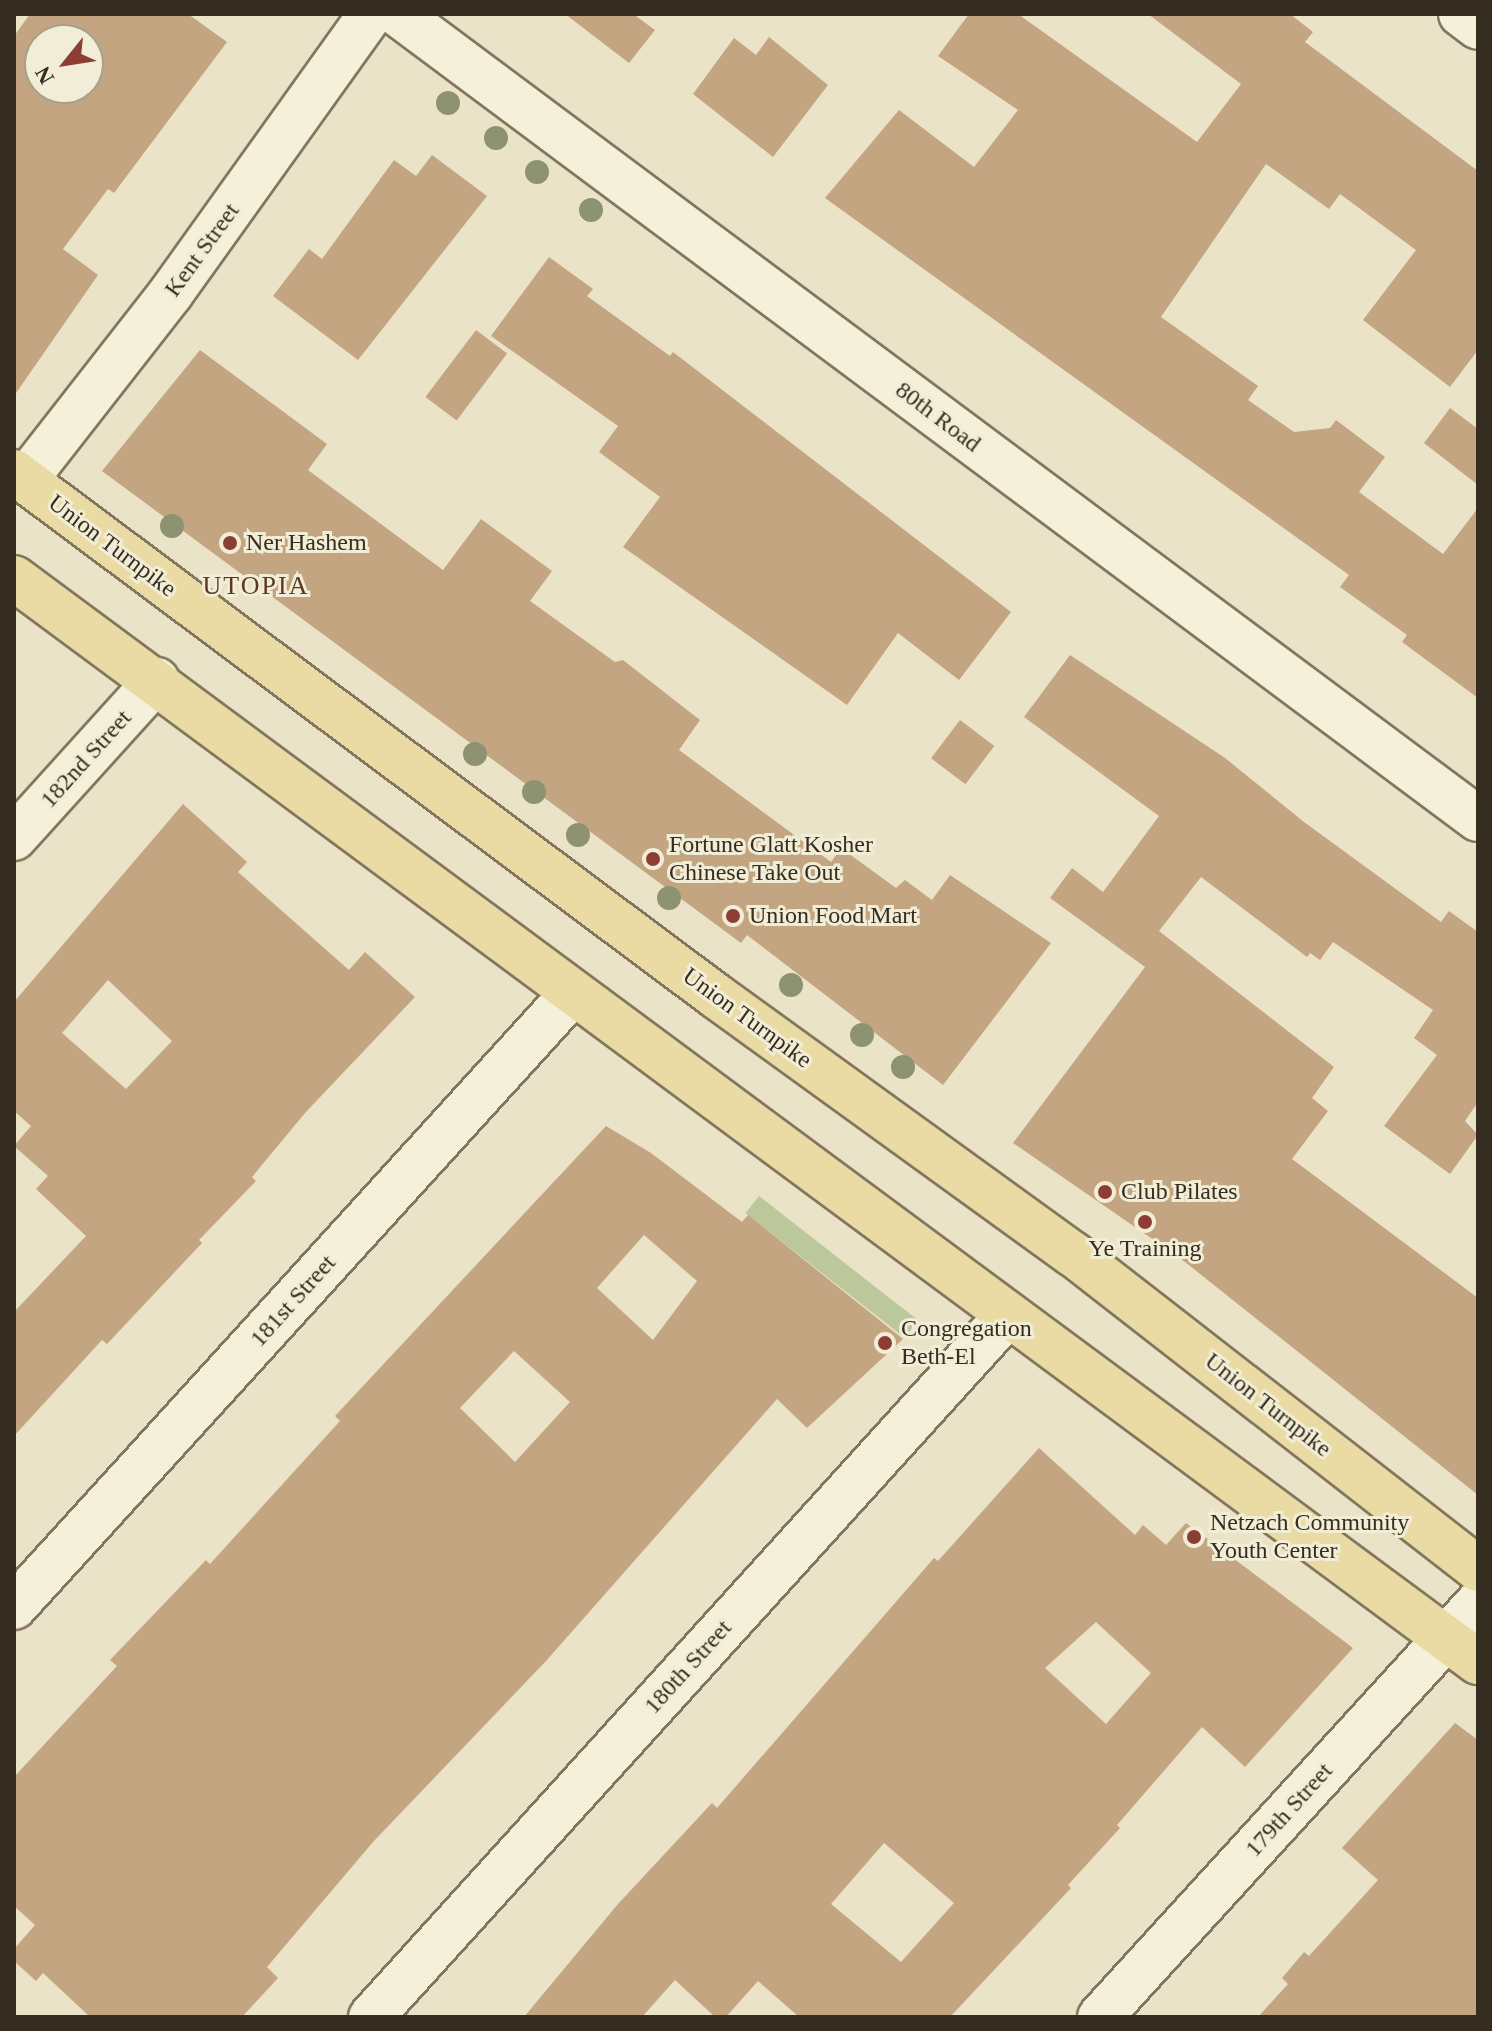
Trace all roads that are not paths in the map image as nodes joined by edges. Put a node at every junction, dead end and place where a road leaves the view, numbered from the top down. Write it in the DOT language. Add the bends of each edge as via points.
graph roads {
  1 [pos="371,14"];
  2 [pos="398,14"];
  3 [pos="1461,14"];
  4 [pos="1478,27"];
  5 [pos="20,476"];
  6 [pos="14,578"];
  7 [pos="157,680"];
  8 [pos="1478,819"];
  9 [pos="14,838"];
  10 [pos="572,994"];
  11 [pos="1006,1317"];
  12 [pos="1478,1569"];
  13 [pos="1478,1603"];
  14 [pos="14,1607"];
  15 [pos="1462,1650"];
  16 [pos="371,2017"];
  17 [pos="1100,2017"];
  1 -- 5 [label="street, Kent Street" via="171,293"];
  2 -- 8 [label="street, 80th Road"];
  3 -- 4 [label="street"];
  5 -- 12 [label="main road, Union Turnpike" via="703,987 1073,1254"];
  6 -- 7 [label="main road"];
  7 -- 9 [label="street, 182nd Street"];
  7 -- 10 [label="main road"];
  10 -- 11 [label="main road"];
  10 -- 14 [label="street, 181st Street"];
  11 -- 15 [label="main road"];
  11 -- 16 [label="street, 180th Street"];
  13 -- 15 [label="street, 179th Street"];
  15 -- 17 [label="street, 179th Street"];
}
